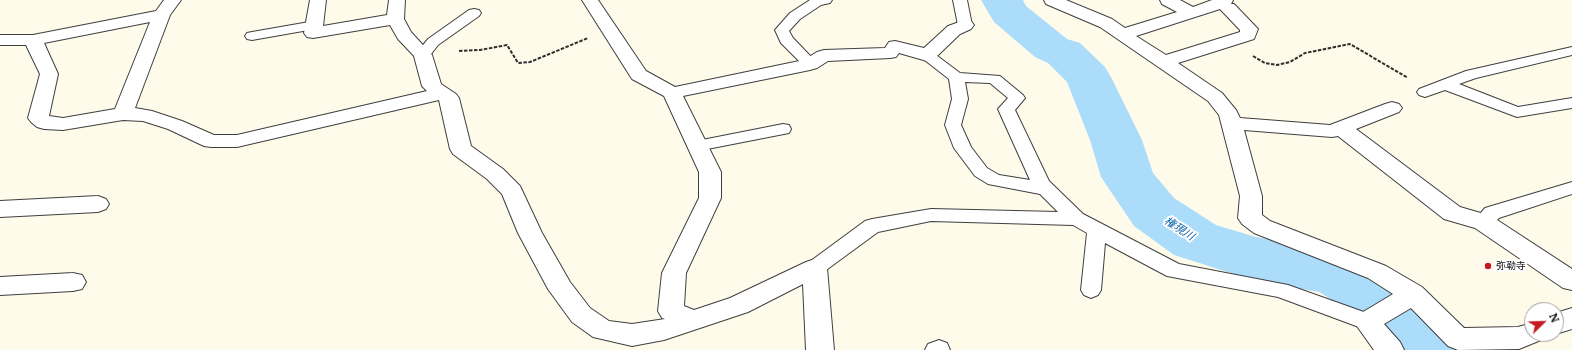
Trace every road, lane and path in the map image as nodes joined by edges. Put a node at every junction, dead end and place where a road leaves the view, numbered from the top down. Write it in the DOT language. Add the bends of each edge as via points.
graph roads {
  1 [pos="173,0"];
  2 [pos="318,0"];
  3 [pos="590,0"];
  4 [pos="825,0"];
  5 [pos="960,0"];
  6 [pos="1052,0"];
  7 [pos="1168,0"];
  8 [pos="1225,2"];
  9 [pos="396,9"];
  10 [pos="474,13"];
  11 [pos="1190,13"];
  12 [pos="162,15"];
  13 [pos="314,25"];
  14 [pos="965,25"];
  15 [pos="610,29"];
  16 [pos="1249,32"];
  17 [pos="1123,34"];
  18 [pos="252,36"];
  19 [pos="0,40"];
  20 [pos="34,40"];
  21 [pos="1572,51"];
  22 [pos="424,53"];
  23 [pos="927,55"];
  24 [pos="1163,62"];
  25 [pos="810,64"];
  26 [pos="956,77"];
  27 [pos="1445,84"];
  28 [pos="1427,91"];
  29 [pos="672,93"];
  30 [pos="441,94"];
  31 [pos="1572,103"];
  32 [pos="1392,108"];
  33 [pos="123,114"];
  34 [pos="1231,123"];
  35 [pos="1341,128"];
  36 [pos="783,129"];
  37 [pos="697,146"];
  38 [pos="1572,188"];
  39 [pos="1047,189"];
  40 [pos="98,204"];
  41 [pos="0,209"];
  42 [pos="1076,218"];
  43 [pos="1483,222"];
  44 [pos="1097,230"];
  45 [pos="815,268"];
  46 [pos="1572,281"];
  47 [pos="73,282"];
  48 [pos="0,286"];
  49 [pos="1092,290"];
  50 [pos="1389,308"];
  51 [pos="693,321"];
  52 [pos="1524,336"];
  53 [pos="1462,345"];
  54 [pos="820,350"];
  55 [pos="1390,350"];
  1 -- 12 [label="street"];
  2 -- 13 [label="street"];
  3 -- 15 [label="street"];
  4 -- 25 [label="lane" via="816,2 795,16 782,30 786,40"];
  5 -- 14 [label="lane"];
  6 -- 17 [label="street" via="1106,23"];
  7 -- 11 [label="street"];
  8 -- 11 [label="street"];
  8 -- 16 [label="street"];
  9 -- 13 [label="street" via="313,33"];
  9 -- 22 [label="street" via="404,35"];
  10 -- 22 [label="lane" via="433,42"];
  11 -- 17 [label="street"];
  12 -- 20 [label="street"];
  12 -- 33 [label="street"];
  13 -- 18 [label="lane"];
  14 -- 23 [label="street" via="954,30"];
  15 -- 22 [label="path" via="530,62 518,63 507,45 480,50"];
  15 -- 29 [label="street" via="639,75"];
  16 -- 24 [label="street" via="1248,35"];
  16 -- 28 [label="path" via="1261,38 1245,50 1264,63 1283,64 1305,53 1350,44"];
  17 -- 24 [label="street"];
  19 -- 20 [label="street"];
  20 -- 33 [label="street" via="49,74 38,118 44,123 63,124"];
  21 -- 27 [label="lane" via="1471,74"];
  22 -- 30 [label="street" via="432,86"];
  23 -- 25 [label="street" via="895,46 890,53 824,56"];
  23 -- 26 [label="lane"];
  24 -- 34 [label="street" via="1215,97 1229,114"];
  25 -- 29 [label="street"];
  26 -- 39 [label="lane" via="960,99 953,125 963,148 981,172 994,180"];
  26 -- 39 [label="lane" via="994,80 1017,98 1006,109 1041,184"];
  27 -- 28 [label="lane"];
  27 -- 31 [label="lane" via="1517,112"];
  29 -- 37 [label="street"];
  30 -- 33 [label="street" via="237,141 211,142 175,125 145,115"];
  30 -- 51 [label="street" via="450,98 461,149 512,191 530,233 560,288 581,314 602,330 632,335 664,330"];
  32 -- 35 [label="street"];
  34 -- 35 [label="street" via="1332,131"];
  34 -- 50 [label="street" via="1251,196 1250,218 1262,227 1378,272"];
  35 -- 43 [label="street" via="1452,213"];
  36 -- 37 [label="lane"];
  37 -- 51 [label="street" via="710,172 710,198 674,273 671,311"];
  38 -- 43 [label="lane" via="1492,213"];
  39 -- 42 [label="lane"];
  40 -- 41 [label="street"];
  42 -- 44 [label="lane"];
  42 -- 45 [label="lane" via="924,216 872,226"];
  43 -- 46 [label="street"];
  44 -- 49 [label="lane"];
  44 -- 50 [label="lane" via="1174,271"];
  45 -- 51 [label="street" via="739,305"];
  45 -- 54 [label="street"];
  47 -- 48 [label="street"];
  50 -- 53 [label="street"];
  50 -- 55 [label="street"];
  52 -- 53 [label="street"];
}
